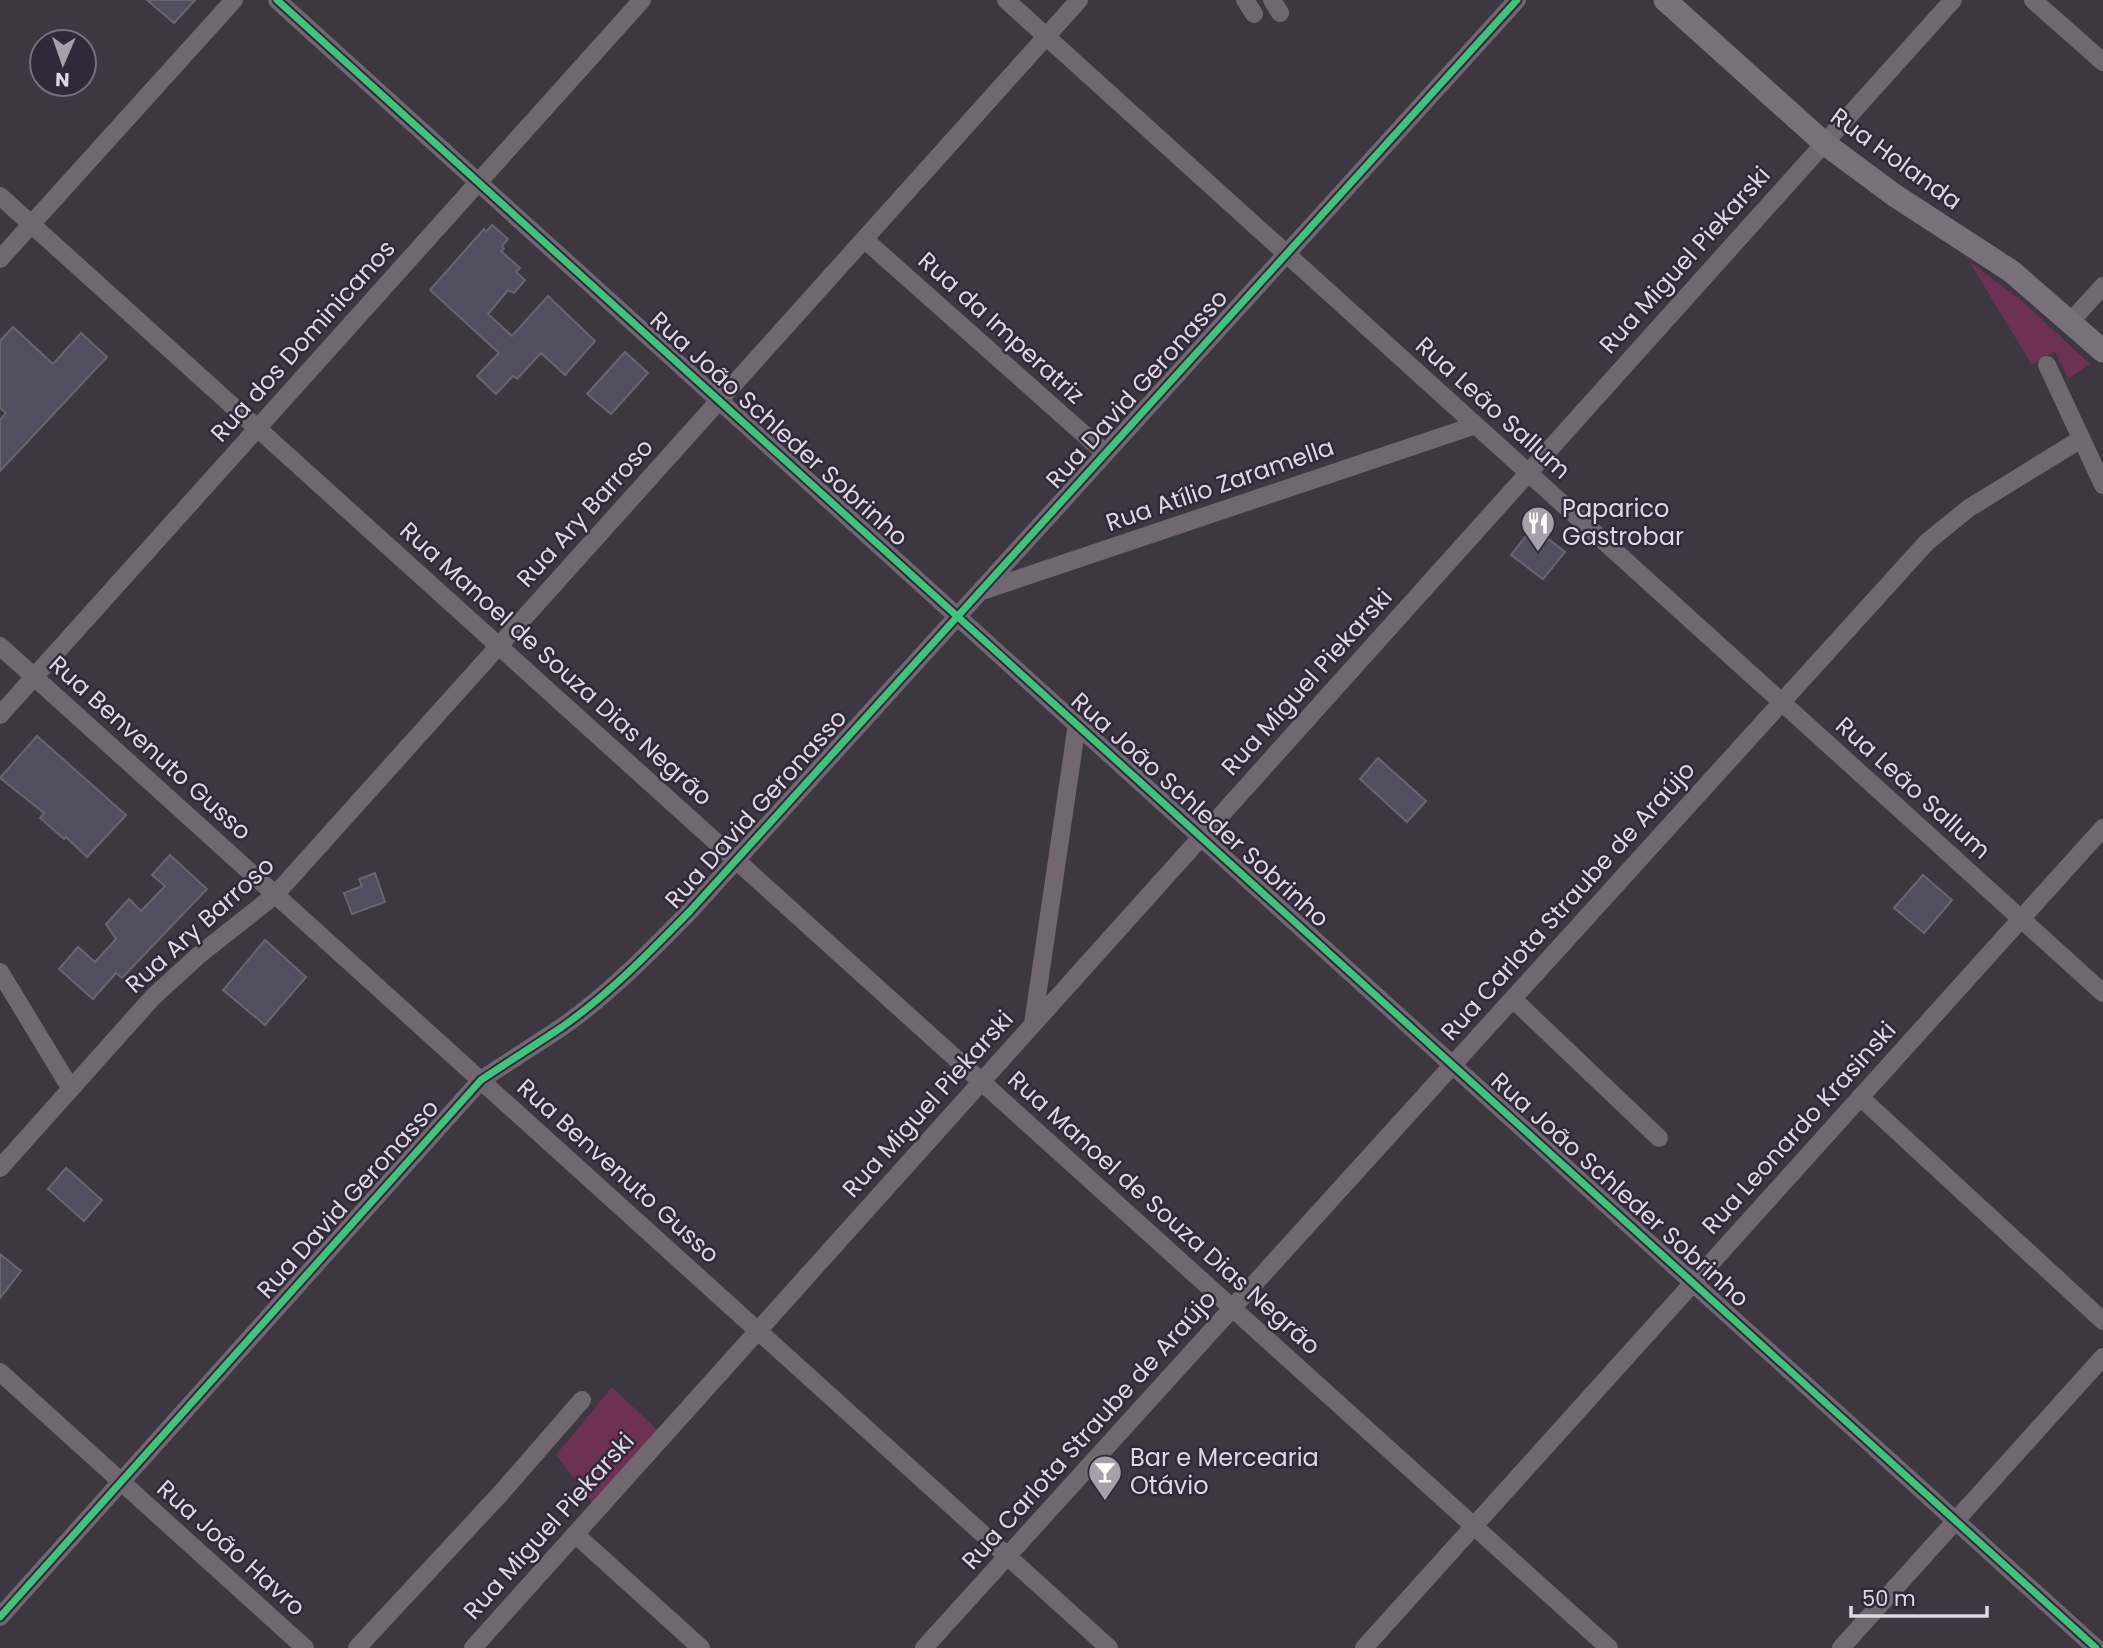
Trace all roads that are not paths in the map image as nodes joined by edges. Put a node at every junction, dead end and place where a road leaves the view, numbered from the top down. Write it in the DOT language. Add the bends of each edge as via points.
graph roads {
  1 [pos="234,0"];
  2 [pos="277,0"];
  3 [pos="642,0"];
  4 [pos="1006,0"];
  5 [pos="1079,0"];
  6 [pos="1517,0"];
  7 [pos="1665,0"];
  8 [pos="1953,0"];
  9 [pos="2033,0"];
  10 [pos="1046,37"];
  11 [pos="2103,62"];
  12 [pos="1824,143"];
  13 [pos="479,183"];
  14 [pos="0,196"];
  15 [pos="32,224"];
  16 [pos="864,239"];
  17 [pos="1286,254"];
  18 [pos="0,259"];
  19 [pos="2103,286"];
  20 [pos="2071,321"];
  21 [pos="2103,351"];
  22 [pos="2047,365"];
  23 [pos="719,401"];
  24 [pos="1476,425"];
  25 [pos="258,428"];
  26 [pos="2081,439"];
  27 [pos="1105,453"];
  28 [pos="1528,472"];
  29 [pos="2103,485"];
  30 [pos="979,592"];
  31 [pos="957,616"];
  32 [pos="0,646"];
  33 [pos="499,646"];
  34 [pos="34,677"];
  35 [pos="1782,702"];
  36 [pos="0,715"];
  37 [pos="1077,724"];
  38 [pos="2103,828"];
  39 [pos="1201,837"];
  40 [pos="736,860"];
  41 [pos="275,895"];
  42 [pos="2021,919"];
  43 [pos="0,972"];
  44 [pos="2103,993"];
  45 [pos="1513,999"];
  46 [pos="1033,1024"];
  47 [pos="1452,1065"];
  48 [pos="481,1080"];
  49 [pos="981,1082"];
  50 [pos="71,1089"];
  51 [pos="1860,1097"];
  52 [pos="1659,1138"];
  53 [pos="0,1168"];
  54 [pos="1693,1283"];
  55 [pos="1232,1308"];
  56 [pos="2103,1321"];
  57 [pos="758,1331"];
  58 [pos="2103,1357"];
  59 [pos="0,1373"];
  60 [pos="582,1400"];
  61 [pos="121,1482"];
  62 [pos="1956,1521"];
  63 [pos="1474,1526"];
  64 [pos="575,1534"];
  65 [pos="1007,1556"];
  66 [pos="0,1617"];
  67 [pos="305,1648"];
  68 [pos="357,1648"];
  69 [pos="473,1648"];
  70 [pos="701,1648"];
  71 [pos="924,1648"];
  72 [pos="1109,1648"];
  73 [pos="1364,1648"];
  74 [pos="1609,1648"];
  75 [pos="1842,1648"];
  76 [pos="2096,1648"];
  1 -- 15 [label="street"];
  2 -- 13 [label="street, Rua João Schleder Sobrinho"];
  3 -- 13 [label="street, Rua dos Dominicanos"];
  4 -- 10 [label="street, Rua Leão Sallum"];
  5 -- 10 [label="street, Rua Ary Barroso"];
  6 -- 17 [label="street, Rua David Geronasso"];
  7 -- 12 [label="main road, Rua Holanda"];
  8 -- 12 [label="street, Rua Miguel Piekarski"];
  9 -- 11 [label="street"];
  10 -- 16 [label="street, Rua Ary Barroso"];
  10 -- 17 [label="street, Rua Leão Sallum"];
  12 -- 20 [label="main road, Rua Holanda" via="2011,271"];
  12 -- 28 [label="street, Rua Miguel Piekarski"];
  13 -- 23 [label="street, Rua João Schleder Sobrinho"];
  13 -- 25 [label="street, Rua dos Dominicanos"];
  14 -- 15 [label="street, Rua Manoel de Souza Dias Negrão"];
  15 -- 18 [label="street"];
  15 -- 25 [label="street, Rua Manoel de Souza Dias Negrão"];
  16 -- 23 [label="street, Rua Ary Barroso"];
  16 -- 27 [label="street, Rua da Imperatriz"];
  17 -- 24 [label="street, Rua Leão Sallum"];
  17 -- 27 [label="street, Rua David Geronasso"];
  19 -- 20 [label="street"];
  20 -- 21 [label="main road, Rua Holanda"];
  22 -- 26 [label="street"];
  23 -- 31 [label="street, Rua João Schleder Sobrinho"];
  23 -- 33 [label="street, Rua Ary Barroso"];
  24 -- 28 [label="street, Rua Leão Sallum"];
  24 -- 30 [label="street, Rua Atílio Zaramella"];
  25 -- 33 [label="street, Rua Manoel de Souza Dias Negrão"];
  25 -- 34 [label="street, Rua dos Dominicanos"];
  26 -- 29 [label="street"];
  26 -- 35 [label="street, Rua Carlota Straube de Araújo" via="1948,523"];
  27 -- 30 [label="street, Rua David Geronasso"];
  28 -- 35 [label="street, Rua Leão Sallum"];
  28 -- 39 [label="street, Rua Miguel Piekarski"];
  30 -- 31 [label="street, Rua David Geronasso"];
  31 -- 37 [label="street, Rua João Schleder Sobrinho"];
  31 -- 40 [label="street, Rua David Geronasso"];
  32 -- 34 [label="street, Rua Benvenuto Gusso"];
  33 -- 40 [label="street, Rua Manoel de Souza Dias Negrão"];
  33 -- 41 [label="street, Rua Ary Barroso"];
  34 -- 36 [label="street, Rua dos Dominicanos"];
  34 -- 41 [label="street, Rua Benvenuto Gusso"];
  35 -- 42 [label="street, Rua Leão Sallum"];
  35 -- 45 [label="street, Rua Carlota Straube de Araújo"];
  37 -- 39 [label="street, Rua João Schleder Sobrinho"];
  37 -- 46 [label="street"];
  38 -- 42 [label="street, Rua Leonardo Krasinski"];
  39 -- 46 [label="street, Rua Miguel Piekarski"];
  39 -- 47 [label="street, Rua João Schleder Sobrinho"];
  40 -- 48 [label="street, Rua David Geronasso" via="659,943 594,1002"];
  40 -- 49 [label="street, Rua Manoel de Souza Dias Negrão"];
  41 -- 48 [label="street, Rua Benvenuto Gusso"];
  41 -- 50 [label="street, Rua Ary Barroso" via="174,976"];
  42 -- 44 [label="street, Rua Leão Sallum"];
  42 -- 51 [label="street, Rua Leonardo Krasinski"];
  43 -- 50 [label="street"];
  45 -- 47 [label="street, Rua Carlota Straube de Araújo"];
  45 -- 52 [label="street"];
  46 -- 49 [label="street, Rua Miguel Piekarski"];
  47 -- 54 [label="street, Rua João Schleder Sobrinho"];
  47 -- 55 [label="street, Rua Carlota Straube de Araújo"];
  48 -- 57 [label="street, Rua Benvenuto Gusso"];
  48 -- 61 [label="street, Rua David Geronasso"];
  49 -- 55 [label="street, Rua Manoel de Souza Dias Negrão"];
  49 -- 57 [label="street, Rua Miguel Piekarski"];
  50 -- 53 [label="street, Rua Ary Barroso"];
  51 -- 54 [label="street, Rua Leonardo Krasinski"];
  51 -- 56 [label="street"];
  54 -- 62 [label="street, Rua João Schleder Sobrinho"];
  54 -- 63 [label="street, Rua Leonardo Krasinski"];
  55 -- 63 [label="street, Rua Manoel de Souza Dias Negrão"];
  55 -- 65 [label="street, Rua Carlota Straube de Araújo"];
  57 -- 64 [label="street, Rua Miguel Piekarski"];
  57 -- 65 [label="street, Rua Benvenuto Gusso"];
  58 -- 62 [label="street"];
  59 -- 61 [label="street, Rua João Havro"];
  60 -- 68 [label="street"];
  61 -- 66 [label="street, Rua David Geronasso"];
  61 -- 67 [label="street, Rua João Havro"];
  62 -- 75 [label="street"];
  62 -- 76 [label="street, Rua João Schleder Sobrinho"];
  63 -- 73 [label="street, Rua Leonardo Krasinski"];
  63 -- 74 [label="street, Rua Manoel de Souza Dias Negrão"];
  64 -- 69 [label="street, Rua Miguel Piekarski"];
  64 -- 70 [label="street"];
  65 -- 71 [label="street, Rua Carlota Straube de Araújo"];
  65 -- 72 [label="street, Rua Benvenuto Gusso"];
}
